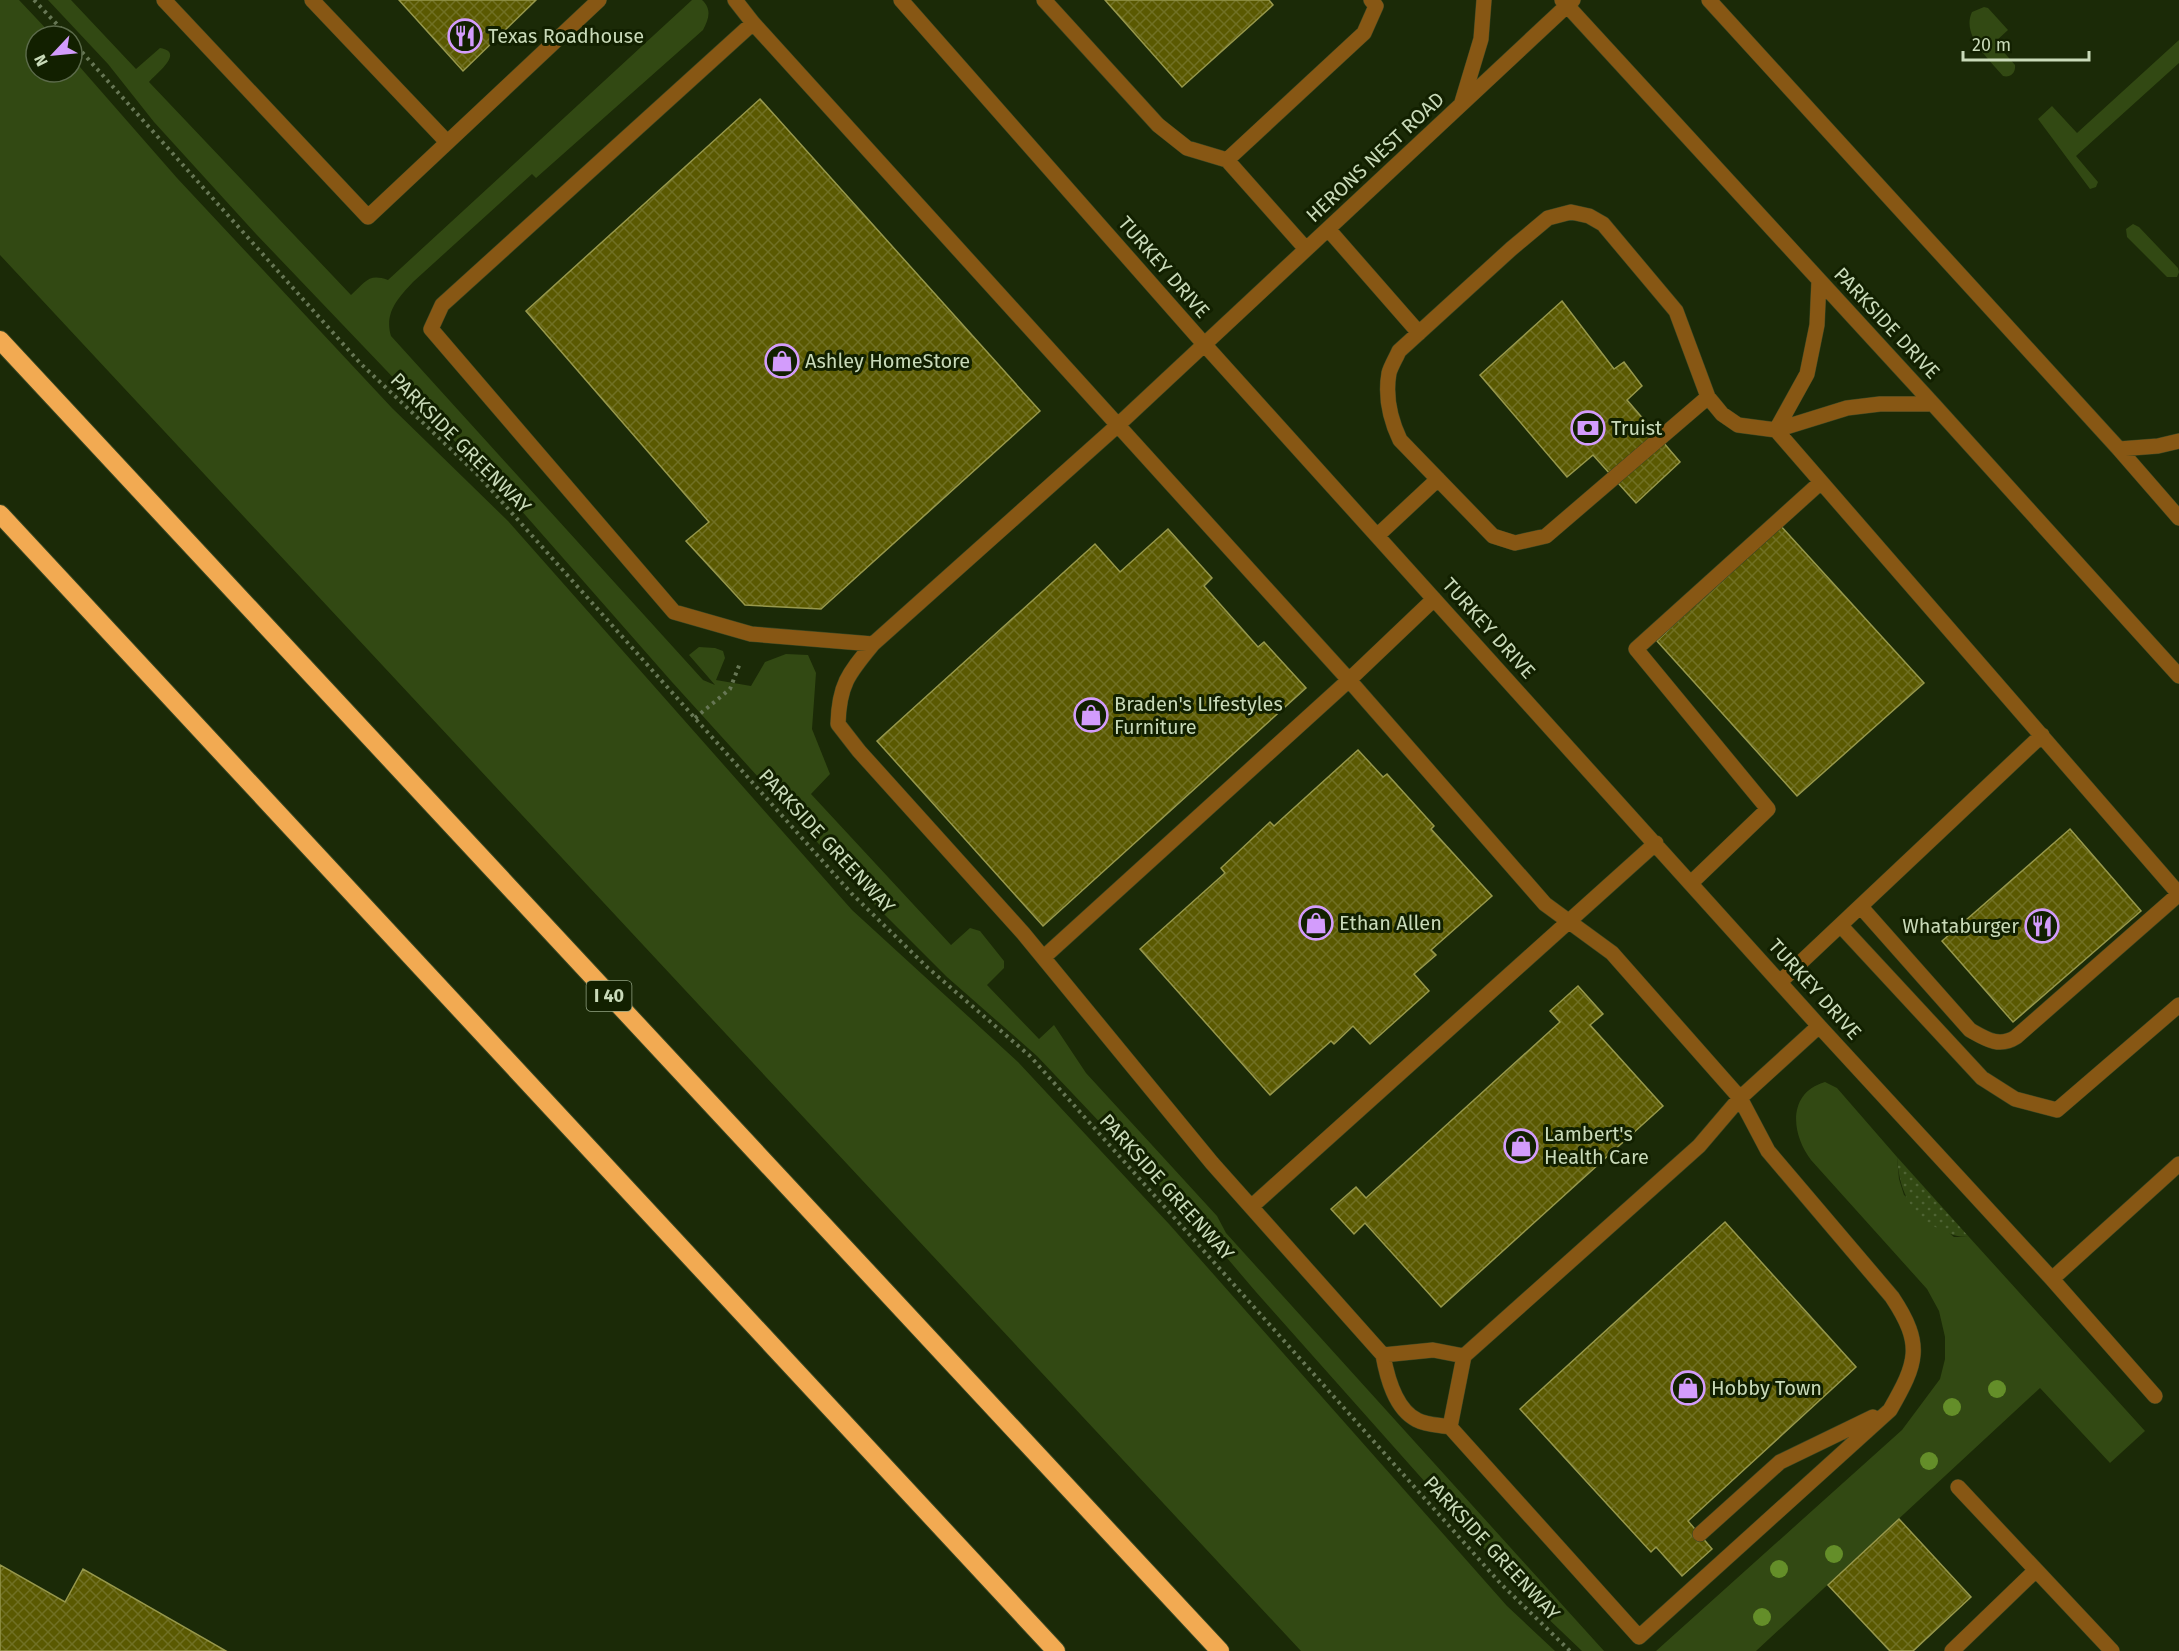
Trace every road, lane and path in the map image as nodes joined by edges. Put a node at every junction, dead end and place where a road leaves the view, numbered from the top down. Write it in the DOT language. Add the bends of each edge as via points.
graph roads {
  1 [pos="34,0"];
  2 [pos="164,0"];
  3 [pos="312,0"];
  4 [pos="598,0"];
  5 [pos="735,0"];
  6 [pos="901,0"];
  7 [pos="1044,0"];
  8 [pos="1371,0"];
  9 [pos="1484,0"];
  10 [pos="1709,0"];
  11 [pos="1568,2"];
  12 [pos="753,23"];
  13 [pos="57,24"];
  14 [pos="84,54"];
  15 [pos="1461,104"];
  16 [pos="447,142"];
  17 [pos="1227,160"];
  18 [pos="1328,229"];
  19 [pos="1306,249"];
  20 [pos="1819,280"];
  21 [pos="1419,333"];
  22 [pos="0,340"];
  23 [pos="1204,344"];
  24 [pos="1708,397"];
  25 [pos="1933,404"];
  26 [pos="1118,425"];
  27 [pos="1776,430"];
  28 [pos="2179,441"];
  29 [pos="2119,449"];
  30 [pos="1438,479"];
  31 [pos="1821,482"];
  32 [pos="0,514"];
  33 [pos="2179,518"];
  34 [pos="1378,535"];
  35 [pos="1434,599"];
  36 [pos="751,634"];
  37 [pos="873,644"];
  38 [pos="2179,675"];
  39 [pos="1349,680"];
  40 [pos="695,718"];
  41 [pos="2042,735"];
  42 [pos="1656,843"];
  43 [pos="1691,883"];
  44 [pos="2179,894"];
  45 [pos="1861,907"];
  46 [pos="1569,921"];
  47 [pos="1841,926"];
  48 [pos="1044,957"];
  49 [pos="1780,982"];
  50 [pos="2179,1005"];
  51 [pos="1819,1026"];
  52 [pos="1740,1098"];
  53 [pos="2179,1164"];
  54 [pos="1251,1207"];
  55 [pos="2052,1279"];
  56 [pos="1383,1355"];
  57 [pos="1464,1356"];
  58 [pos="2155,1396"];
  59 [pos="1890,1410"];
  60 [pos="1450,1427"];
  61 [pos="1958,1487"];
  62 [pos="1700,1534"];
  63 [pos="2036,1570"];
  64 [pos="1056,1651"];
  65 [pos="1220,1651"];
  66 [pos="1570,1651"];
  67 [pos="1952,1651"];
  68 [pos="2112,1651"];
  1 -- 13 [label="path"];
  2 -- 16 [label="street" via="368,217"];
  3 -- 16 [label="street"];
  4 -- 16 [label="street"];
  5 -- 12 [label="street"];
  6 -- 23 [label="street, TURKEY DRIVE"];
  7 -- 17 [label="street" via="1158,125 1187,148"];
  8 -- 17 [label="street" via="1376,6 1364,33"];
  9 -- 15 [label="street" via="1481,39"];
  10 -- 29 [label="street"];
  11 -- 15 [label="street, HERONS NEST ROAD"];
  11 -- 20 [label="street, PARKSIDE DRIVE"];
  12 -- 26 [label="street"];
  12 -- 36 [label="street" via="442,304 430,329 674,612"];
  14 -- 40 [label="path, PARKSIDE GREENWAY" via="361,364 477,474"];
  15 -- 18 [label="street, HERONS NEST ROAD"];
  17 -- 19 [label="street"];
  18 -- 19 [label="street, HERONS NEST ROAD"];
  18 -- 21 [label="street"];
  19 -- 23 [label="street, HERONS NEST ROAD"];
  20 -- 25 [label="street, PARKSIDE DRIVE"];
  20 -- 27 [label="street" via="1817,326 1807,374"];
  21 -- 24 [label="street" via="1548,218 1571,212 1603,224 1676,311"];
  21 -- 30 [label="street" via="1399,351 1389,373 1388,402 1400,440"];
  22 -- 65 [label="highway, I 40"];
  23 -- 26 [label="street, HERONS NEST ROAD"];
  23 -- 34 [label="street, TURKEY DRIVE"];
  24 -- 27 [label="street" via="1738,425"];
  24 -- 30 [label="street" via="1546,536 1515,543 1493,536"];
  25 -- 27 [label="street" via="1847,408"];
  25 -- 38 [label="street, PARKSIDE DRIVE"];
  26 -- 37 [label="street, HERONS NEST ROAD"];
  26 -- 39 [label="street"];
  27 -- 31 [label="street"];
  28 -- 29 [label="street"];
  29 -- 33 [label="street"];
  30 -- 34 [label="street"];
  31 -- 41 [label="street"];
  31 -- 43 [label="street" via="1636,649 1768,809"];
  32 -- 64 [label="highway"];
  34 -- 35 [label="street, TURKEY DRIVE"];
  35 -- 39 [label="street"];
  35 -- 42 [label="street, TURKEY DRIVE"];
  36 -- 37 [label="street"];
  36 -- 40 [label="path" via="730,689"];
  37 -- 48 [label="street, HERONS NEST ROAD" via="847,676 840,694 838,724"];
  39 -- 46 [label="street" via="1545,904"];
  39 -- 48 [label="street"];
  40 -- 66 [label="path, PARKSIDE GREENWAY" via="852,894 927,969 1030,1056 1501,1584"];
  41 -- 44 [label="street"];
  41 -- 45 [label="street"];
  42 -- 43 [label="street, TURKEY DRIVE"];
  42 -- 46 [label="street"];
  43 -- 49 [label="street, TURKEY DRIVE"];
  44 -- 45 [label="street" via="2016,1037 2001,1043 1970,1030"];
  45 -- 47 [label="street"];
  46 -- 52 [label="street" via="1612,952"];
  46 -- 54 [label="street"];
  47 -- 49 [label="street"];
  47 -- 50 [label="street" via="1982,1078 2015,1099 2057,1110"];
  48 -- 54 [label="street"];
  49 -- 51 [label="street, TURKEY DRIVE"];
  51 -- 52 [label="street"];
  51 -- 55 [label="street, TURKEY DRIVE"];
  52 -- 57 [label="street" via="1699,1146"];
  52 -- 59 [label="street" via="1768,1151 1903,1314 1914,1355 1910,1372"];
  53 -- 55 [label="street"];
  54 -- 56 [label="street"];
  55 -- 58 [label="street, TURKEY DRIVE"];
  56 -- 57 [label="street" via="1432,1350"];
  56 -- 60 [label="street" via="1388,1380 1408,1412 1418,1420"];
  57 -- 60 [label="street"];
  59 -- 60 [label="street" via="1639,1636"];
  59 -- 62 [label="street" via="1780,1462"];
  61 -- 63 [label="street"];
  63 -- 67 [label="street"];
  63 -- 68 [label="street"];
}
